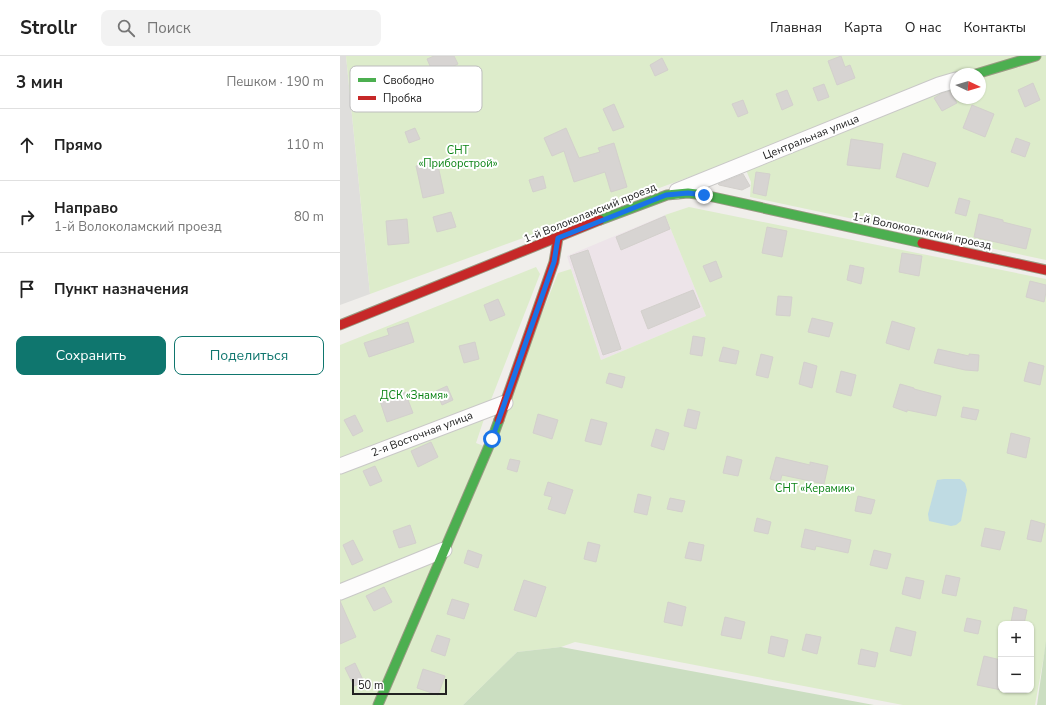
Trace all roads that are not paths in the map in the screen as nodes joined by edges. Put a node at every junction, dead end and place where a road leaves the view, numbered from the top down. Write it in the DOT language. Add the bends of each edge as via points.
graph roads {
  1 [pos="1036,56"];
  2 [pos="986,71"];
  3 [pos="950,82"];
  4 [pos="666,195"];
  5 [pos="558,238"];
  6 [pos="1046,270"];
  7 [pos="340,326"];
  8 [pos="505,403"];
  9 [pos="340,466"];
  10 [pos="444,550"];
  11 [pos="340,592"];
  12 [pos="378,705"];
  1 -- 2 [label="street"];
  3 -- 4 [label="street, Центральная улица"];
  4 -- 5 [label="street, 1-й Волоколамский проезд"];
  4 -- 6 [label="street, 1-й Волоколамский проезд" via="704,195"];
  5 -- 7 [label="street, 1-й Волоколамский проезд"];
  5 -- 8 [label="street" via="554,262"];
  8 -- 9 [label="street, 2-я Восточная улица"];
  8 -- 10 [label="street"];
  10 -- 11 [label="street"];
  10 -- 12 [label="street"];
}
